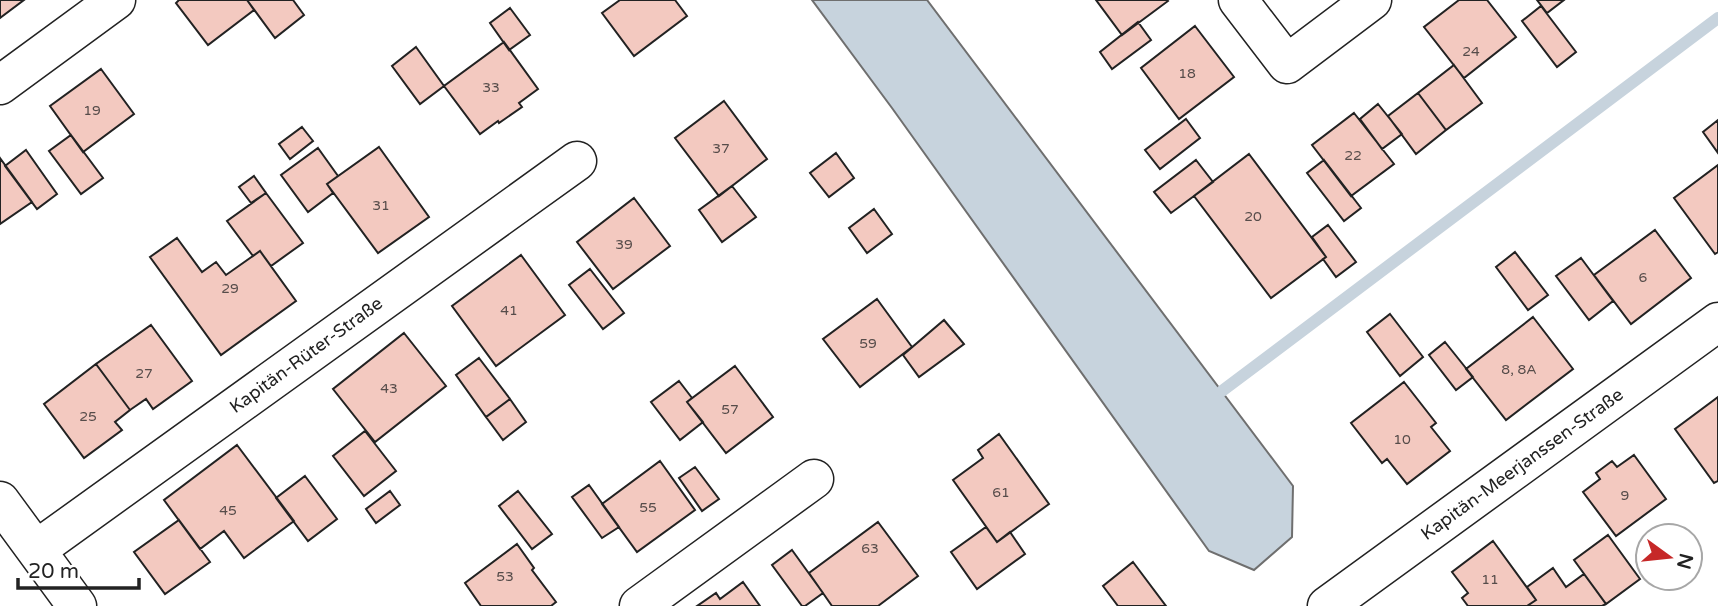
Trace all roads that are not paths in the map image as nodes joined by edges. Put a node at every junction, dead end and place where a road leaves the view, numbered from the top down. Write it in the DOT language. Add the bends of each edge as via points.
graph roads {
  1 [pos="116,0"];
  2 [pos="1238,0"];
  3 [pos="1371,0"];
  4 [pos="0,85"];
  5 [pos="577,161"];
  6 [pos="1718,322"];
  7 [pos="814,479"];
  8 [pos="0,501"];
  9 [pos="36,550"];
  10 [pos="77,606"];
  11 [pos="639,606"];
  12 [pos="1327,606"];
  1 -- 4 [label="street"];
  2 -- 3 [label="street" via="1287,64"];
  5 -- 9 [label="street, Kapitän-Rüter-Straße"];
  6 -- 12 [label="street, Kapitän-Meerjanssen-Straße"];
  7 -- 11 [label="street"];
  8 -- 9 [label="street"];
  9 -- 10 [label="street"];
}
